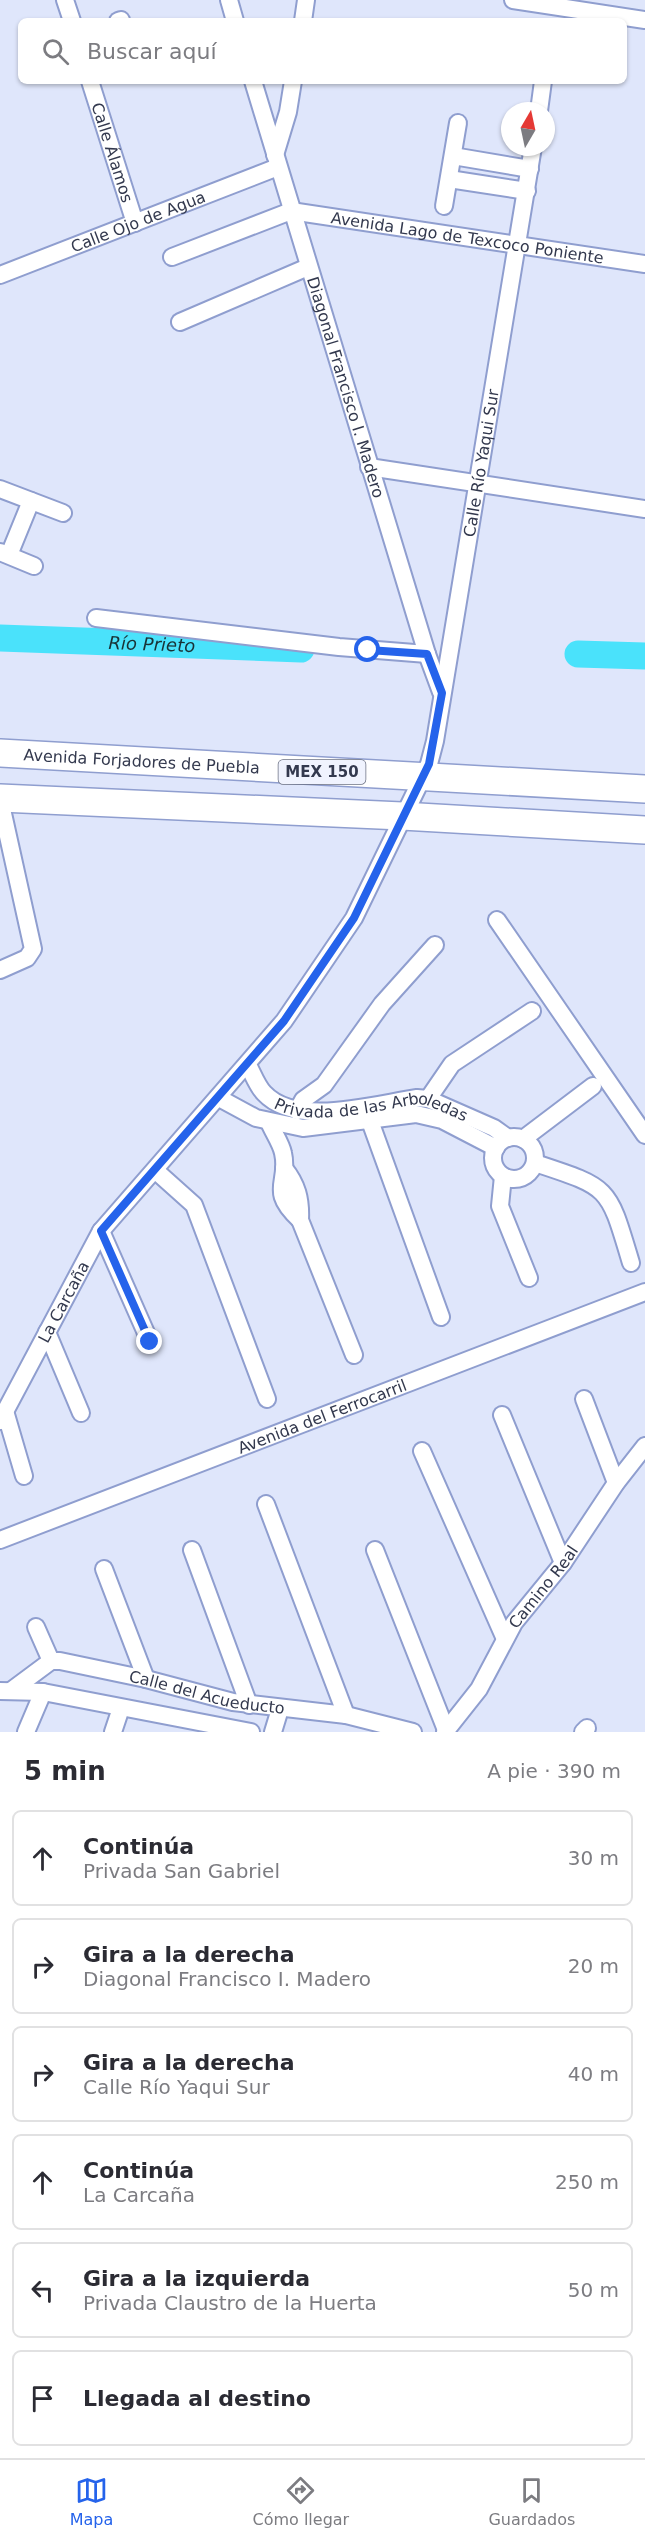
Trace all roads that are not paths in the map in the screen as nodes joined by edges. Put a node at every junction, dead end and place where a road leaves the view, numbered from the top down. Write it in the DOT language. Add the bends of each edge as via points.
graph roads {
  1 [pos="65,0"];
  2 [pos="229,0"];
  3 [pos="306,0"];
  4 [pos="513,0"];
  5 [pos="554,9"];
  6 [pos="71,18"];
  7 [pos="234,18"];
  8 [pos="303,18"];
  9 [pos="645,20"];
  10 [pos="91,84"];
  11 [pos="254,84"];
  12 [pos="293,84"];
  13 [pos="543,84"];
  14 [pos="540,102"];
  15 [pos="458,123"];
  16 [pos="453,156"];
  17 [pos="532,156"];
  18 [pos="277,160"];
  19 [pos="530,169"];
  20 [pos="449,179"];
  21 [pos="526,191"];
  22 [pos="444,206"];
  23 [pos="291,211"];
  24 [pos="135,223"];
  25 [pos="516,245"];
  26 [pos="172,257"];
  27 [pos="645,264"];
  28 [pos="308,267"];
  29 [pos="1,270"];
  30 [pos="180,322"];
  31 [pos="369,467"];
  32 [pos="477,483"];
  33 [pos="0,489"];
  34 [pos="31,501"];
  35 [pos="645,509"];
  36 [pos="63,513"];
  37 [pos="4,554"];
  38 [pos="34,566"];
  39 [pos="96,618"];
  40 [pos="427,654"];
  41 [pos="442,693"];
  42 [pos="0,753"];
  43 [pos="422,778"];
  44 [pos="645,789"];
  45 [pos="0,799"];
  46 [pos="402,816"];
  47 [pos="645,830"];
  48 [pos="497,920"];
  49 [pos="435,945"];
  50 [pos="0,970"];
  51 [pos="532,1011"];
  52 [pos="248,1065"];
  53 [pos="324,1085"];
  54 [pos="593,1086"];
  55 [pos="219,1098"];
  56 [pos="428,1099"];
  57 [pos="331,1110"];
  58 [pos="297,1111"];
  59 [pos="370,1121"];
  60 [pos="268,1122"];
  61 [pos="303,1128"];
  62 [pos="645,1135"];
  63 [pos="509,1142"];
  64 [pos="284,1161"];
  65 [pos="535,1163"];
  66 [pos="156,1171"];
  67 [pos="503,1176"];
  68 [pos="101,1231"];
  69 [pos="631,1263"];
  70 [pos="529,1278"];
  71 [pos="645,1292"];
  72 [pos="441,1317"];
  73 [pos="47,1332"];
  74 [pos="150,1342"];
  75 [pos="354,1355"];
  76 [pos="267,1399"];
  77 [pos="584,1399"];
  78 [pos="81,1413"];
  79 [pos="502,1415"];
  80 [pos="2,1416"];
  81 [pos="645,1446"];
  82 [pos="422,1451"];
  83 [pos="24,1476"];
  84 [pos="616,1483"];
  85 [pos="266,1504"];
  86 [pos="0,1540"];
  87 [pos="192,1550"];
  88 [pos="375,1550"];
  89 [pos="562,1563"];
  90 [pos="104,1569"];
  91 [pos="36,1627"];
  92 [pos="505,1639"];
  93 [pos="51,1661"];
  94 [pos="146,1679"];
  95 [pos="6,1691"];
  96 [pos="43,1692"];
  97 [pos="249,1705"];
  98 [pos="121,1708"];
  99 [pos="280,1709"];
  100 [pos="346,1715"];
  101 [pos="211,1728"];
  102 [pos="446,1731"];
  103 [pos="26,1732"];
  104 [pos="112,1732"];
  105 [pos="251,1732"];
  106 [pos="273,1732"];
  107 [pos="413,1732"];
  1 -- 6 [label="street"];
  2 -- 7 [label="street"];
  3 -- 8 [label="street"];
  4 -- 5 [label="street"];
  5 -- 9 [label="street"];
  10 -- 24 [label="street, Calle Álamos"];
  11 -- 18 [label="street, Diagonal Francisco I. Madero"];
  12 -- 18 [label="street"];
  13 -- 14 [label="street"];
  15 -- 16 [label="street"];
  16 -- 19 [label="street"];
  16 -- 20 [label="street"];
  17 -- 19 [label="street, Calle Río Yaqui Sur"];
  18 -- 23 [label="street, Diagonal Francisco I. Madero"];
  18 -- 24 [label="street, Calle Ojo de Agua"];
  19 -- 21 [label="street, Calle Río Yaqui Sur"];
  20 -- 21 [label="street"];
  20 -- 22 [label="street"];
  21 -- 25 [label="street, Calle Río Yaqui Sur"];
  23 -- 25 [label="street, Avenida Lago de Texcoco Poniente"];
  23 -- 26 [label="street"];
  23 -- 28 [label="street, Diagonal Francisco I. Madero"];
  24 -- 29 [label="street, Calle Ojo de Agua"];
  25 -- 27 [label="street, Avenida Lago de Texcoco Poniente"];
  25 -- 32 [label="street, Calle Río Yaqui Sur"];
  28 -- 30 [label="street"];
  28 -- 31 [label="street, Diagonal Francisco I. Madero"];
  31 -- 32 [label="street"];
  31 -- 40 [label="street, Diagonal Francisco I. Madero"];
  32 -- 35 [label="street"];
  32 -- 41 [label="street, Calle Río Yaqui Sur"];
  33 -- 34 [label="street"];
  34 -- 36 [label="street"];
  34 -- 37 [label="street"];
  37 -- 38 [label="street"];
  39 -- 40 [label="street"];
  40 -- 41 [label="street, Diagonal Francisco I. Madero"];
  41 -- 43 [label="street, Calle Río Yaqui Sur" via="435,741"];
  42 -- 43 [label="main road, Avenida Forjadores de Puebla / MEX 150"];
  43 -- 44 [label="main road, Avenida Forjadores de Puebla / MEX 150"];
  43 -- 46 [label="street, La Carcaña"];
  45 -- 46 [label="main road"];
  45 -- 50 [label="street" via="33,949 27,958"];
  46 -- 47 [label="main road"];
  46 -- 52 [label="street, La Carcaña" via="354,918 284,1021"];
  48 -- 62 [label="street"];
  49 -- 53 [label="street" via="382,1004"];
  51 -- 56 [label="street" via="452,1064"];
  52 -- 55 [label="street, La Carcaña"];
  52 -- 58 [label="street, Privada de las Arboledas" via="261,1091 276,1103"];
  53 -- 57 [label="street"];
  53 -- 58 [label="street" via="308,1096"];
  54 -- 63 [label="street"];
  55 -- 60 [label="street, Privada de las Arboledas"];
  55 -- 66 [label="street, La Carcaña"];
  56 -- 57 [label="street, Privada de las Arboledas"];
  56 -- 63 [label="street, Privada de las Arboledas" via="494,1128"];
  57 -- 58 [label="street, Privada de las Arboledas"];
  59 -- 61 [label="street, Privada de las Arboledas"];
  59 -- 63 [label="street, Privada de las Arboledas" via="428,1115"];
  59 -- 72 [label="street"];
  60 -- 61 [label="street, Privada de las Arboledas"];
  60 -- 64 [label="street"];
  61 -- 64 [label="street"];
  63 -- 65 [label="street" via="533,1149"];
  63 -- 67 [label="street" via="493,1160"];
  64 -- 75 [label="street" via="296,1187 300,1220"];
  65 -- 67 [label="street" via="522,1178"];
  65 -- 69 [label="street" via="585,1179 607,1197 615,1208"];
  66 -- 68 [label="street, La Carcaña"];
  66 -- 76 [label="street" via="194,1205"];
  67 -- 70 [label="street" via="500,1206"];
  68 -- 73 [label="street, La Carcaña"];
  68 -- 74 [label="street"];
  71 -- 86 [label="street, Avenida del Ferrocarril"];
  73 -- 78 [label="street"];
  73 -- 80 [label="street, La Carcaña"];
  77 -- 84 [label="street"];
  79 -- 89 [label="street"];
  80 -- 83 [label="street"];
  81 -- 84 [label="street, Camino Real"];
  82 -- 92 [label="street"];
  84 -- 89 [label="street, Camino Real"];
  85 -- 100 [label="street"];
  87 -- 97 [label="street"];
  88 -- 102 [label="street"];
  89 -- 92 [label="street, Camino Real"];
  90 -- 94 [label="street"];
  91 -- 93 [label="street"];
  92 -- 102 [label="street, Camino Real" via="479,1689"];
  93 -- 94 [label="street, Calle del Acueducto"];
  93 -- 95 [label="street, Calle del Acueducto"];
  94 -- 97 [label="street, Calle del Acueducto"];
  95 -- 96 [label="street, Calle del Acueducto"];
  96 -- 98 [label="street, Calle del Acueducto"];
  96 -- 103 [label="street"];
  97 -- 99 [label="street, Calle del Acueducto"];
  98 -- 101 [label="street, Calle del Acueducto"];
  98 -- 104 [label="street"];
  99 -- 100 [label="street, Calle del Acueducto"];
  99 -- 106 [label="street"];
  100 -- 107 [label="street, Calle del Acueducto"];
  101 -- 105 [label="street, Calle del Acueducto"];
}
